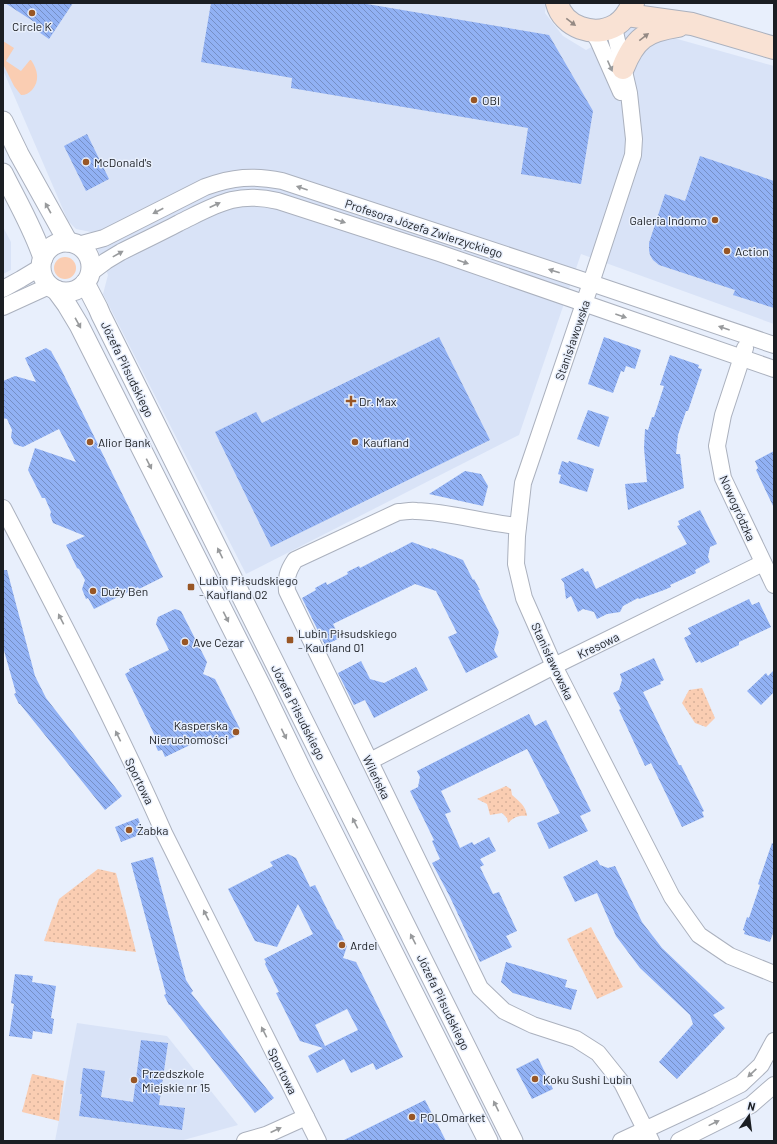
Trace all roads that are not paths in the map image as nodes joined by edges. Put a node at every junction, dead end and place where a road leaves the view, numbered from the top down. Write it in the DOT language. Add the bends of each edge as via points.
graph roads {
  1 [pos="557,3"];
  2 [pos="654,3"];
  3 [pos="625,14"];
  4 [pos="692,24"];
  5 [pos="592,31"];
  6 [pos="774,47"];
  7 [pos="623,68"];
  8 [pos="631,115"];
  9 [pos="3,121"];
  10 [pos="3,173"];
  11 [pos="73,244"];
  12 [pos="42,262"];
  13 [pos="88,278"];
  14 [pos="591,283"];
  15 [pos="53,288"];
  16 [pos="3,289"];
  17 [pos="584,303"];
  18 [pos="3,307"];
  19 [pos="749,337"];
  20 [pos="774,345"];
  21 [pos="742,358"];
  22 [pos="774,369"];
  23 [pos="3,508"];
  24 [pos="518,526"];
  25 [pos="763,563"];
  26 [pos="774,585"];
  27 [pos="554,666"];
  28 [pos="370,762"];
  29 [pos="774,974"];
  30 [pos="774,1041"];
  31 [pos="774,1085"];
  32 [pos="306,1117"];
  33 [pos="648,1135"];
  34 [pos="245,1141"];
  35 [pos="318,1141"];
  36 [pos="488,1141"];
  37 [pos="513,1141"];
  38 [pos="621,1141"];
  39 [pos="679,1141"];
  1 -- 5 [label="main road, one-way" via="571,23 581,29"];
  2 -- 4 [label="main road"];
  3 -- 4 [label="main road"];
  3 -- 5 [label="main road" via="608,29"];
  3 -- 7 [label="street" via="615,32"];
  4 -- 6 [label="main road"];
  7 -- 4 [label="main road, one-way" via="628,55 648,33 662,28"];
  5 -- 8 [label="street, one-way"];
  7 -- 8 [label="street"];
  8 -- 14 [label="street, Stanisławowska" via="633,155"];
  11 -- 9 [label="street, one-way" via="19,154"];
  10 -- 12 [label="street" via="38,243"];
  11 -- 12 [label="street" via="60,243 52,246 46,251"];
  11 -- 13 [label="street" via="83,249 90,260"];
  14 -- 11 [label="street, Profesora Józefa Zwierzyckiego, one-way" via="268,178 242,177 205,187 104,238"];
  12 -- 15 [label="street" via="44,281"];
  12 -- 16 [label="street" via="21,279"];
  13 -- 15 [label="street" via="79,289 72,292"];
  13 -- 17 [label="street, Profesora Józefa Zwierzyckiego, one-way" via="106,261 121,252 221,202 255,197 299,207"];
  37 -- 13 [label="street, Józefa Piłsudskiego, one-way" via="101,315"];
  14 -- 17 [label="street, Stanisławowska"];
  19 -- 14 [label="street, Profesora Józefa Zwierzyckiego, one-way"];
  15 -- 18 [label="street"];
  15 -- 36 [label="street, Józefa Piłsudskiego, one-way" via="79,325"];
  17 -- 21 [label="street, Profesora Józefa Zwierzyckiego, one-way"];
  17 -- 24 [label="street, Stanisławowska" via="523,483"];
  19 -- 20 [label="street, Profesora Józefa Zwierzyckiego"];
  19 -- 21 [label="street, Nowogródzka"];
  21 -- 22 [label="street, Profesora Józefa Zwierzyckiego"];
  21 -- 25 [label="street, Nowogródzka" via="723,415 717,446 723,478"];
  32 -- 23 [label="street, Sportowa, one-way" via="164,833 72,641"];
  24 -- 27 [label="street, Stanisławowska" via="516,564 524,598"];
  24 -- 28 [label="street, Wileńska" via="498,525 437,512 398,512 295,560 289,569 287,591"];
  25 -- 26 [label="street, Nowogródzka"];
  25 -- 27 [label="street, Kresowa"];
  27 -- 28 [label="street, Kresowa"];
  27 -- 29 [label="street, Stanisławowska" via="672,897 699,935 730,956"];
  28 -- 33 [label="street, Wileńska" via="480,988 504,1011 533,1025 576,1040 598,1053 622,1083"];
  30 -- 33 [label="street, one-way" via="761,1065 740,1084"];
  39 -- 31 [label="street, one-way" via="751,1105"];
  34 -- 32 [label="street, one-way" via="266,1135"];
  32 -- 35 [label="street, Sportowa"];
  33 -- 38 [label="street"];
}
